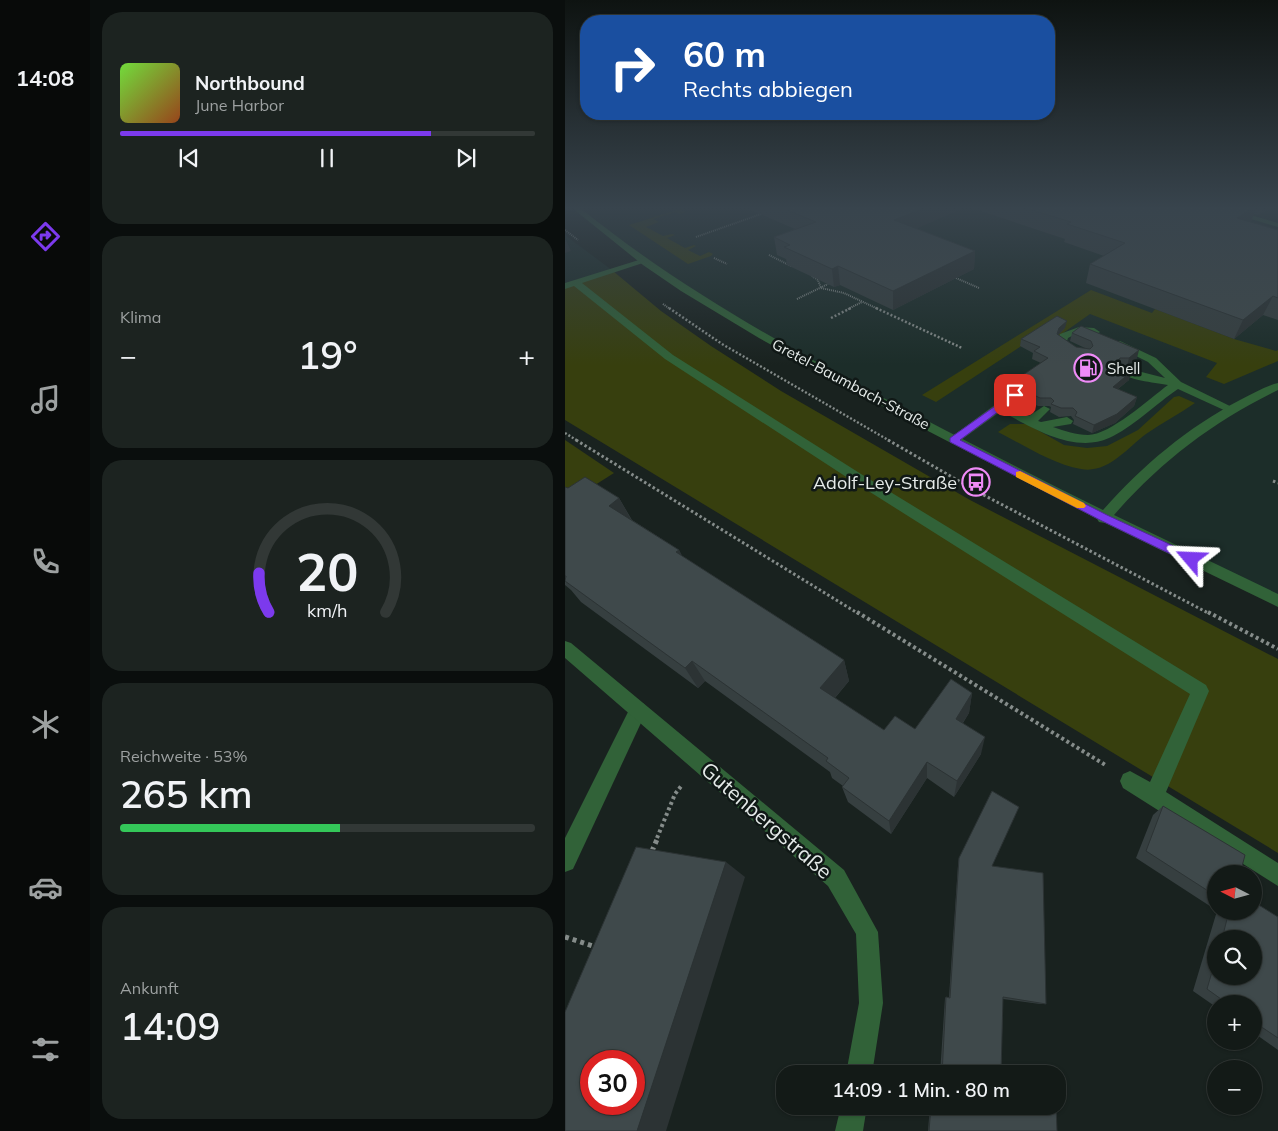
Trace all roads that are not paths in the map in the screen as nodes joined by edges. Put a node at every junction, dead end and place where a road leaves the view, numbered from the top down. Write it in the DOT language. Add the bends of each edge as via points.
graph roads {
  1 [pos="645,261"];
  2 [pos="570,284"];
  3 [pos="1083,353"];
  4 [pos="1122,370"];
  5 [pos="1177,384"];
  6 [pos="1278,386"];
  7 [pos="1015,395"];
  8 [pos="1000,406"];
  9 [pos="1044,409"];
  10 [pos="1230,409"];
  11 [pos="1067,420"];
  12 [pos="1030,421"];
  13 [pos="1041,426"];
  14 [pos="953,440"];
  15 [pos="1104,518"];
  16 [pos="1278,601"];
  17 [pos="565,648"];
  18 [pos="638,710"];
  19 [pos="1131,781"];
  20 [pos="1154,797"];
  21 [pos="565,860"];
  22 [pos="1278,875"];
  23 [pos="861,1065"];
  24 [pos="852,1115"];
  25 [pos="849,1131"];
  1 -- 2 [label="street"];
  1 -- 14 [label="street, Gretel-Baumbach-Straße" via="735,320 821,370"];
  2 -- 20 [label="street" via="669,357 1200,692"];
  3 -- 5 [label="street" via="1068,347 1062,341 1064,336 1075,329 1087,329 1152,360"];
  4 -- 5 [label="street"];
  5 -- 10 [label="street"];
  5 -- 13 [label="street" via="1133,411 1114,431 1099,438 1069,436"];
  6 -- 10 [label="street"];
  7 -- 8 [label="street"];
  8 -- 12 [label="street"];
  8 -- 14 [label="street"];
  9 -- 12 [label="street"];
  10 -- 15 [label="street" via="1157,460"];
  11 -- 13 [label="street"];
  12 -- 13 [label="street"];
  14 -- 15 [label="street, Gretel-Baumbach-Straße"];
  15 -- 16 [label="street, Gretel-Baumbach-Straße"];
  17 -- 18 [label="street, Gutenbergstraße"];
  18 -- 21 [label="street"];
  18 -- 23 [label="street, Gutenbergstraße" via="836,878 867,932 871,1003"];
  19 -- 20 [label="street"];
  20 -- 22 [label="street"];
  24 -- 25 [label="street"];
}
